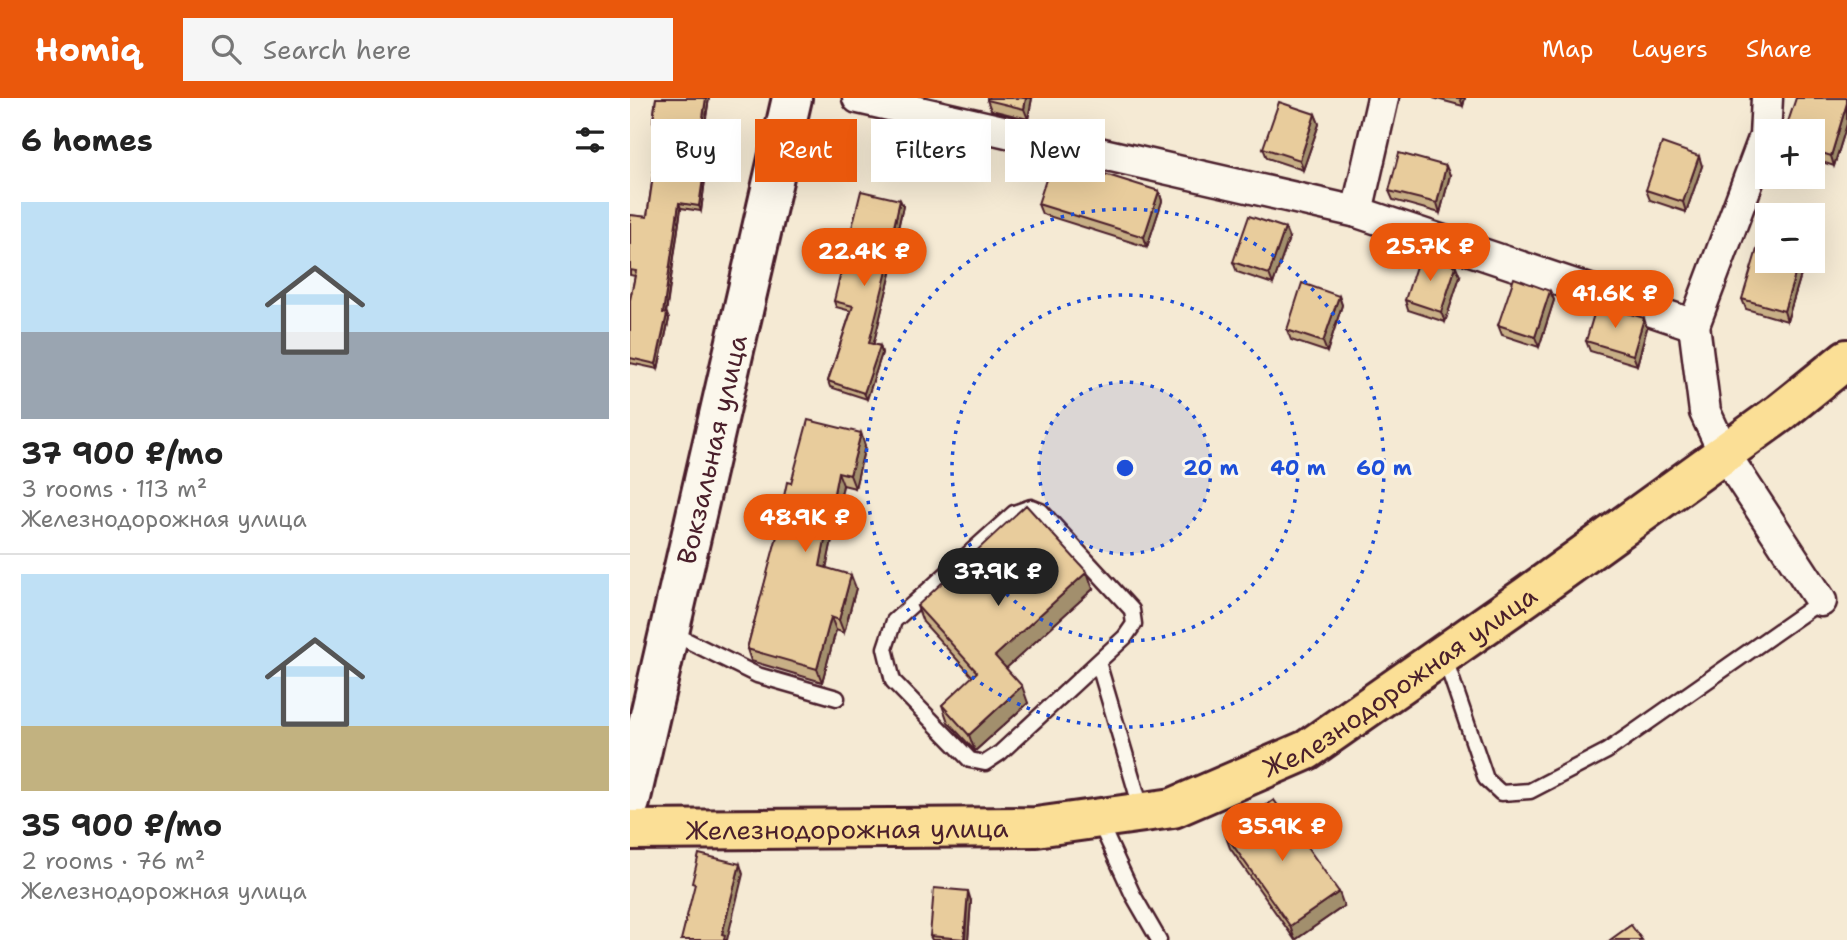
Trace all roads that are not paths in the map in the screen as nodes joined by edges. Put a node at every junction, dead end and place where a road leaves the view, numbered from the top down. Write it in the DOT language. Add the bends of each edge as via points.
graph roads {
  1 [pos="792,98"];
  2 [pos="858,98"];
  3 [pos="1383,98"];
  4 [pos="1767,98"];
  5 [pos="1357,212"];
  6 [pos="1694,325"];
  7 [pos="1847,359"];
  8 [pos="1724,453"];
  9 [pos="1821,601"];
  10 [pos="669,631"];
  11 [pos="1443,654"];
  12 [pos="1098,662"];
  13 [pos="837,698"];
  14 [pos="630,802"];
  15 [pos="1143,812"];
  16 [pos="1097,818"];
  17 [pos="630,830"];
  18 [pos="1159,940"];
  1 -- 10 [label="street, Вокзальная улица"];
  2 -- 5 [label="street"];
  3 -- 5 [label="street"];
  4 -- 6 [label="street" via="1765,136"];
  5 -- 6 [label="street"];
  6 -- 8 [label="street" via="1705,412"];
  7 -- 8 [label="main road, Железнодорожная улица"];
  8 -- 9 [label="street"];
  8 -- 11 [label="main road, Железнодорожная улица"];
  9 -- 11 [label="lane" via="1607,751 1530,791 1500,793 1486,779"];
  10 -- 13 [label="lane" via="757,675"];
  10 -- 14 [label="street, Вокзальная улица"];
  11 -- 15 [label="main road, Железнодорожная улица" via="1307,750 1173,808"];
  12 -- 12 [label="lane" via="1134,624 1132,610 1041,511 1031,507 1014,513 894,621 885,648 893,681 970,760 985,763"];
  12 -- 15 [label="lane"];
  15 -- 16 [label="main road, Железнодорожная улица"];
  16 -- 17 [label="main road, Железнодорожная улица" via="1036,827"];
  16 -- 18 [label="lane" via="1132,895"];
}
